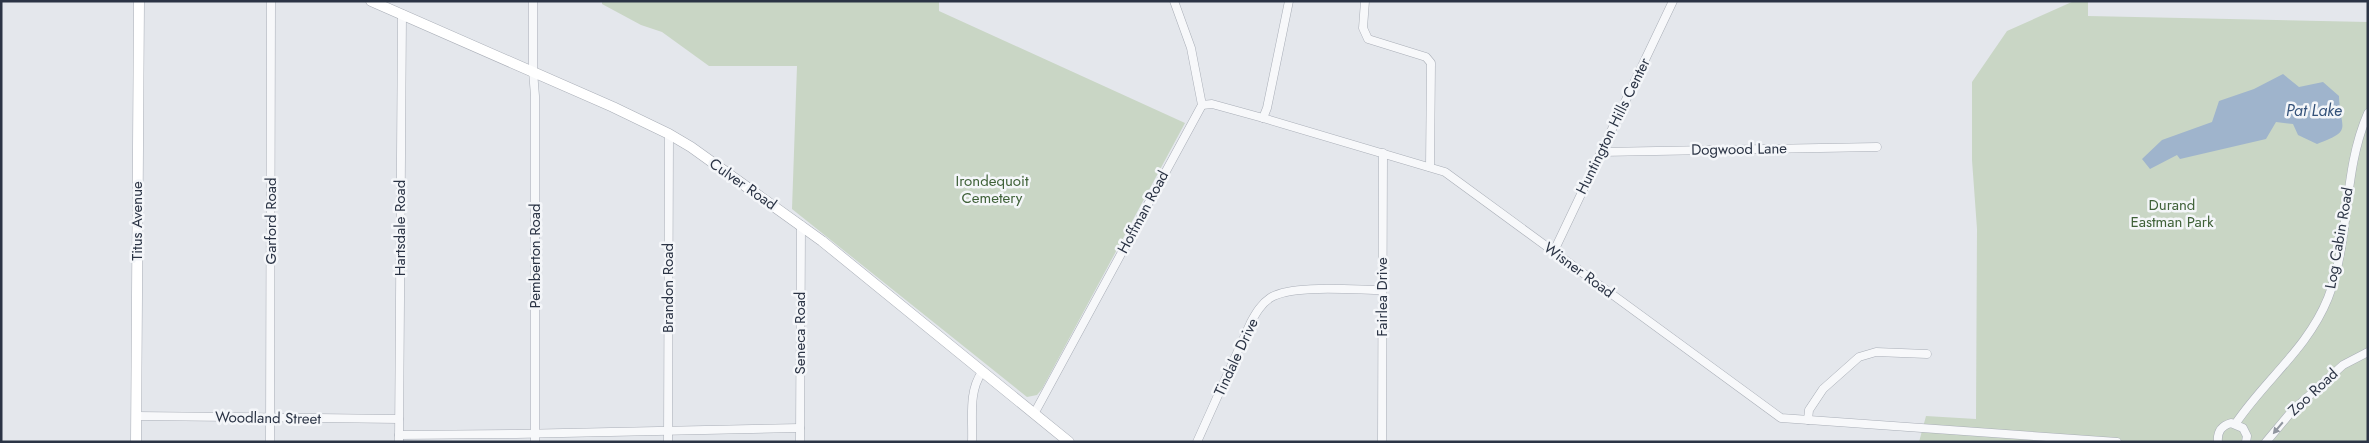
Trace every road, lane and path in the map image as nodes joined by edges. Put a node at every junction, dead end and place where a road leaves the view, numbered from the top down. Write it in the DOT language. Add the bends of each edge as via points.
graph roads {
  1 [pos="139,1"];
  2 [pos="272,1"];
  3 [pos="371,1"];
  4 [pos="533,1"];
  5 [pos="1174,1"];
  6 [pos="1289,1"];
  7 [pos="1365,1"];
  8 [pos="1673,1"];
  9 [pos="402,14"];
  10 [pos="533,71"];
  11 [pos="1202,105"];
  12 [pos="2368,113"];
  13 [pos="1263,118"];
  14 [pos="669,134"];
  15 [pos="1876,147"];
  16 [pos="1601,152"];
  17 [pos="1383,153"];
  18 [pos="1430,167"];
  19 [pos="801,225"];
  20 [pos="1554,251"];
  21 [pos="1382,290"];
  22 [pos="2368,352"];
  23 [pos="1926,354"];
  24 [pos="982,372"];
  25 [pos="1034,414"];
  26 [pos="136,416"];
  27 [pos="270,418"];
  28 [pos="399,419"];
  29 [pos="1808,420"];
  30 [pos="2236,423"];
  31 [pos="800,428"];
  32 [pos="668,431"];
  33 [pos="399,438"];
  34 [pos="535,438"];
  35 [pos="136,442"];
  36 [pos="270,442"];
  37 [pos="668,442"];
  38 [pos="800,442"];
  39 [pos="972,442"];
  40 [pos="1069,442"];
  41 [pos="1197,442"];
  42 [pos="1382,442"];
  43 [pos="2117,442"];
  44 [pos="2218,442"];
  45 [pos="2246,442"];
  46 [pos="2266,442"];
  1 -- 26 [label="main road, Titus Avenue"];
  2 -- 27 [label="street, Garford Road"];
  3 -- 9 [label="main road, Culver Road"];
  4 -- 10 [label="street, Pemberton Road"];
  5 -- 11 [label="street" via="1191,48"];
  6 -- 13 [label="street"];
  7 -- 18 [label="street" via="1363,28 1368,39 1426,57 1430,63"];
  8 -- 16 [label="street, Huntington Hills Center"];
  9 -- 10 [label="main road, Culver Road"];
  9 -- 28 [label="street, Hartsdale Road"];
  10 -- 14 [label="main road, Culver Road"];
  10 -- 34 [label="street, Pemberton Road"];
  11 -- 13 [label="street, Wisner Road" via="1212,104"];
  11 -- 25 [label="street, Hoffman Road"];
  12 -- 30 [label="street, Log Cabin Road" via="2353,156 2334,279 2321,314 2299,349 2251,401"];
  13 -- 17 [label="street, Wisner Road"];
  14 -- 19 [label="main road, Culver Road"];
  14 -- 32 [label="street, Brandon Road"];
  15 -- 16 [label="street, Dogwood Lane"];
  16 -- 20 [label="street, Huntington Hills Center"];
  17 -- 18 [label="street, Wisner Road"];
  17 -- 21 [label="street, Fairlea Drive"];
  18 -- 20 [label="street, Wisner Road" via="1445,172"];
  19 -- 24 [label="main road, Culver Road"];
  19 -- 31 [label="street, Seneca Road"];
  20 -- 29 [label="street, Wisner Road" via="1781,418"];
  21 -- 41 [label="street, Tindale Drive" via="1290,290 1270,298 1251,322"];
  21 -- 42 [label="street, Fairlea Drive"];
  22 -- 46 [label="street, Zoo Road, one-way" via="2343,365 2292,411"];
  23 -- 29 [label="street" via="1876,352 1859,358 1823,389 1809,410"];
  24 -- 25 [label="main road, Culver Road"];
  24 -- 39 [label="street" via="975,381 973,392"];
  25 -- 40 [label="main road, Culver Road"];
  26 -- 27 [label="street, Woodland Street"];
  26 -- 35 [label="main road, Titus Avenue"];
  27 -- 28 [label="street, Woodland Street"];
  27 -- 36 [label="street, Garford Road"];
  28 -- 33 [label="street, Hartsdale Road"];
  29 -- 43 [label="street, Wisner Road"];
  30 -- 44 [label="street, Log Cabin Road" via="2222,427"];
  30 -- 45 [label="street" via="2245,432"];
  31 -- 32 [label="street"];
  31 -- 38 [label="street, Seneca Road"];
  32 -- 34 [label="street"];
  32 -- 37 [label="street, Brandon Road"];
  33 -- 34 [label="street"];
}
